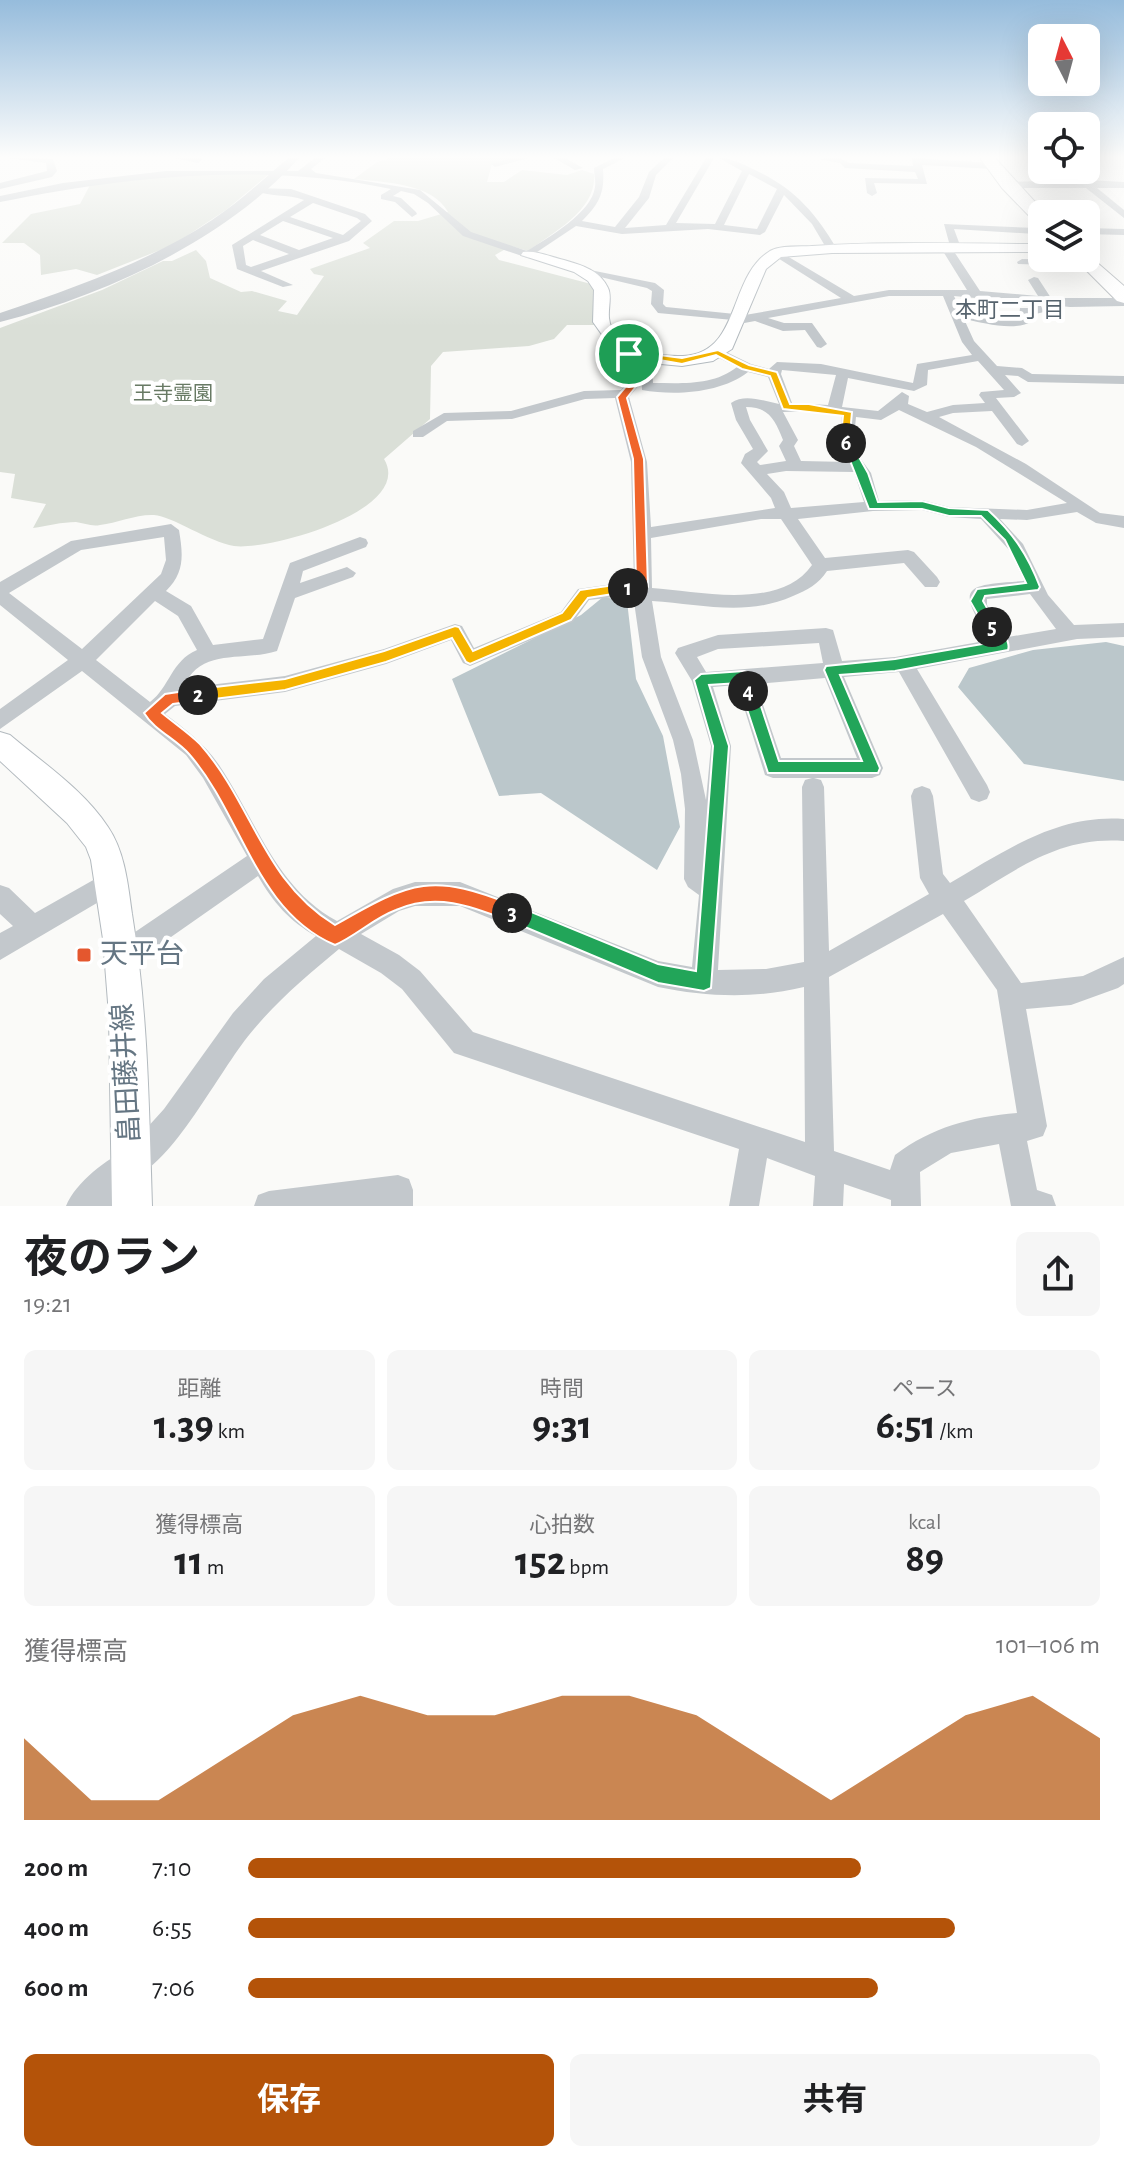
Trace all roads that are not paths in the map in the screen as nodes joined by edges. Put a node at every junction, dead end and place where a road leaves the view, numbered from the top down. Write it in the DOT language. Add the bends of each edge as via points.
graph roads {
  1 [pos="226,214"];
  2 [pos="287,214"];
  3 [pos="356,214"];
  4 [pos="445,214"];
  5 [pos="579,214"];
  6 [pos="631,214"];
  7 [pos="676,214"];
  8 [pos="724,214"];
  9 [pos="769,214"];
  10 [pos="808,214"];
  11 [pos="282,217"];
  12 [pos="573,222"];
  13 [pos="1028,225"];
  14 [pos="672,227"];
  15 [pos="718,227"];
  16 [pos="618,230"];
  17 [pos="1100,231"];
  18 [pos="1124,232"];
  19 [pos="252,236"];
  20 [pos="345,239"];
  21 [pos="951,248"];
  22 [pos="1028,248"];
  23 [pos="832,249"];
  24 [pos="777,253"];
  25 [pos="299,254"];
  26 [pos="528,255"];
  27 [pos="151,260"];
  28 [pos="1022,262"];
  29 [pos="1028,262"];
  30 [pos="579,269"];
  31 [pos="250,271"];
  32 [pos="1097,272"];
  33 [pos="1034,280"];
  34 [pos="287,285"];
  35 [pos="947,293"];
  36 [pos="976,294"];
  37 [pos="1024,295"];
  38 [pos="1124,299"];
  39 [pos="852,300"];
  40 [pos="1047,301"];
  41 [pos="1070,303"];
  42 [pos="959,315"];
  43 [pos="0,318"];
  44 [pos="759,318"];
  45 [pos="740,319"];
  46 [pos="1081,319"];
  47 [pos="821,344"];
  48 [pos="718,352"];
  49 [pos="637,356"];
  50 [pos="982,357"];
  51 [pos="746,367"];
  52 [pos="993,370"];
  53 [pos="843,372"];
  54 [pos="774,374"];
  55 [pos="1124,380"];
  56 [pos="901,386"];
  57 [pos="624,394"];
  58 [pos="898,405"];
  59 [pos="996,407"];
  60 [pos="780,408"];
  61 [pos="842,412"];
  62 [pos="927,416"];
  63 [pos="418,434"];
  64 [pos="1022,441"];
  65 [pos="796,466"];
  66 [pos="859,467"];
  67 [pos="755,471"];
  68 [pos="873,506"];
  69 [pos="1078,507"];
  70 [pos="984,512"];
  71 [pos="786,514"];
  72 [pos="1122,524"];
  73 [pos="640,534"];
  74 [pos="360,543"];
  75 [pos="821,565"];
  76 [pos="347,573"];
  77 [pos="931,582"];
  78 [pos="1034,587"];
  79 [pos="642,591"];
  80 [pos="154,592"];
  81 [pos="0,593"];
  82 [pos="287,594"];
  83 [pos="1124,630"];
  84 [pos="1071,634"];
  85 [pos="1004,646"];
  86 [pos="207,652"];
  87 [pos="83,660"];
  88 [pos="904,664"];
  89 [pos="833,670"];
  90 [pos="744,677"];
  91 [pos="701,680"];
  92 [pos="170,698"];
  93 [pos="151,713"];
  94 [pos="0,720"];
  95 [pos="0,744"];
  96 [pos="813,787"];
  97 [pos="979,792"];
  98 [pos="922,796"];
  99 [pos="1124,830"];
  100 [pos="262,859"];
  101 [pos="111,882"];
  102 [pos="711,889"];
  103 [pos="0,897"];
  104 [pos="948,898"];
  105 [pos="33,928"];
  106 [pos="335,936"];
  107 [pos="0,947"];
  108 [pos="122,956"];
  109 [pos="819,967"];
  110 [pos="1124,970"];
  111 [pos="704,981"];
  112 [pos="1013,996"];
  113 [pos="1010,1128"];
  114 [pos="755,1142"];
  115 [pos="825,1164"];
  116 [pos="131,1166"];
  117 [pos="906,1198"];
  118 [pos="85,1206"];
  119 [pos="132,1206"];
  120 [pos="269,1206"];
  121 [pos="398,1206"];
  122 [pos="744,1206"];
  123 [pos="828,1206"];
  124 [pos="1041,1206"];
  1 -- 27 [label="street"];
  2 -- 11 [label="street"];
  3 -- 20 [label="street" via="367,221"];
  4 -- 26 [label="street" via="467,234"];
  5 -- 12 [label="street"];
  6 -- 16 [label="street"];
  7 -- 14 [label="street"];
  8 -- 15 [label="street"];
  9 -- 15 [label="street" via="760,232"];
  10 -- 23 [label="street"];
  11 -- 19 [label="street"];
  11 -- 20 [label="street"];
  12 -- 16 [label="street"];
  12 -- 26 [label="street"];
  13 -- 21 [label="street" via="948,226"];
  14 -- 15 [label="street"];
  14 -- 16 [label="street"];
  17 -- 18 [label="street"];
  19 -- 25 [label="street"];
  19 -- 31 [label="street" via="237,245 241,267"];
  20 -- 25 [label="street"];
  21 -- 22 [label="main road"];
  21 -- 23 [label="main road"];
  21 -- 36 [label="street"];
  23 -- 24 [label="main road"];
  24 -- 39 [label="street"];
  24 -- 45 [label="main road" via="759,267"];
  25 -- 31 [label="street"];
  26 -- 30 [label="main road"];
  27 -- 43 [label="street"];
  27 -- 43 [label="street" via="97,288"];
  28 -- 29 [label="street"];
  30 -- 45 [label="street" via="651,285 659,293 658,307 666,312"];
  30 -- 49 [label="main road" via="600,286 601,322 617,344"];
  31 -- 34 [label="street"];
  32 -- 38 [label="highway"];
  33 -- 40 [label="street"];
  35 -- 36 [label="street"];
  35 -- 39 [label="street" via="889,293"];
  35 -- 42 [label="street"];
  36 -- 37 [label="street"];
  37 -- 40 [label="street"];
  37 -- 42 [label="street" via="1038,312 1024,311 1026,321"];
  38 -- 41 [label="street"];
  39 -- 44 [label="street"];
  40 -- 41 [label="street"];
  41 -- 46 [label="street"];
  42 -- 50 [label="street" via="968,342"];
  44 -- 45 [label="street"];
  44 -- 47 [label="street" via="775,326 808,326"];
  45 -- 48 [label="main road"];
  48 -- 49 [label="main road" via="682,361"];
  48 -- 51 [label="street"];
  49 -- 51 [label="street" via="647,387 708,386"];
  49 -- 57 [label="street" via="633,384"];
  50 -- 52 [label="street"];
  50 -- 56 [label="street" via="922,367 920,385"];
  51 -- 54 [label="street"];
  52 -- 55 [label="street" via="1022,372 1028,378"];
  52 -- 59 [label="street" via="1014,393 986,395"];
  53 -- 54 [label="street" via="777,366"];
  53 -- 56 [label="street"];
  53 -- 61 [label="street"];
  54 -- 60 [label="street"];
  56 -- 58 [label="street"];
  57 -- 63 [label="street" via="584,395 512,415 444,417"];
  57 -- 73 [label="street" via="622,404 639,459"];
  58 -- 61 [label="street" via="881,416"];
  58 -- 62 [label="street"];
  59 -- 62 [label="street"];
  59 -- 64 [label="street"];
  60 -- 61 [label="street"];
  60 -- 65 [label="street" via="791,440 786,446"];
  60 -- 67 [label="street" via="738,403 761,451 748,460"];
  61 -- 66 [label="street" via="846,448"];
  62 -- 69 [label="street" via="1062,492"];
  65 -- 66 [label="street"];
  65 -- 67 [label="street"];
  66 -- 68 [label="street"];
  67 -- 71 [label="street" via="778,496"];
  68 -- 70 [label="street"];
  68 -- 71 [label="street"];
  69 -- 70 [label="street" via="1027,515"];
  69 -- 72 [label="street" via="1092,517"];
  70 -- 78 [label="street" via="1017,548"];
  71 -- 73 [label="street"];
  71 -- 75 [label="street"];
  73 -- 79 [label="street"];
  74 -- 82 [label="street" via="296,567"];
  75 -- 77 [label="street" via="908,556"];
  75 -- 79 [label="street" via="816,577 749,603"];
  76 -- 82 [label="street"];
  78 -- 84 [label="street"];
  78 -- 85 [label="street" via="987,590 978,596 978,606"];
  79 -- 92 [label="street" via="584,594 567,617 470,658 455,631 285,684"];
  79 -- 102 [label="street" via="654,671 684,742 695,788 696,879"];
  80 -- 81 [label="street" via="175,568 171,530 77,545"];
  80 -- 86 [label="street" via="185,611"];
  80 -- 87 [label="street"];
  81 -- 87 [label="street"];
  82 -- 86 [label="street" via="270,646"];
  83 -- 84 [label="street"];
  84 -- 85 [label="street"];
  85 -- 88 [label="street"];
  86 -- 92 [label="street" via="178,674"];
  87 -- 93 [label="street"];
  87 -- 94 [label="street"];
  88 -- 89 [label="street"];
  88 -- 97 [label="street"];
  89 -- 90 [label="street"];
  89 -- 90 [label="street" via="872,768 773,768"];
  89 -- 91 [label="street" via="826,635 718,642 685,653"];
  90 -- 91 [label="street"];
  91 -- 102 [label="street" via="721,746"];
  92 -- 93 [label="street"];
  93 -- 100 [label="street" via="193,748 211,771"];
  95 -- 101 [label="main road, 畠田藤井線" via="98,838"];
  96 -- 109 [label="street"];
  98 -- 104 [label="street" via="932,878"];
  99 -- 104 [label="street" via="1086,828 1063,834"];
  100 -- 106 [label="street" via="280,891 304,916"];
  100 -- 108 [label="street"];
  101 -- 105 [label="street"];
  101 -- 108 [label="main road, 畠田藤井線"];
  102 -- 111 [label="street"];
  103 -- 105 [label="street"];
  104 -- 109 [label="street"];
  104 -- 112 [label="street" via="1002,972"];
  105 -- 107 [label="street"];
  106 -- 111 [label="street" via="393,901 415,894 460,894 658,974"];
  106 -- 114 [label="street" via="411,980 464,1043"];
  106 -- 116 [label="street" via="242,1022 174,1119"];
  108 -- 116 [label="main road, 畠田藤井線"];
  109 -- 111 [label="street" via="781,979"];
  109 -- 115 [label="street"];
  110 -- 112 [label="street" via="1077,993"];
  112 -- 113 [label="street" via="1033,1126"];
  113 -- 117 [label="street" via="964,1133 921,1151 905,1165"];
  113 -- 124 [label="street" via="1025,1203"];
  114 -- 115 [label="street"];
  114 -- 122 [label="street"];
  115 -- 117 [label="street"];
  115 -- 123 [label="street"];
  116 -- 118 [label="street"];
  116 -- 119 [label="main road, 畠田藤井線"];
  120 -- 121 [label="street" via="398,1190"];
}
